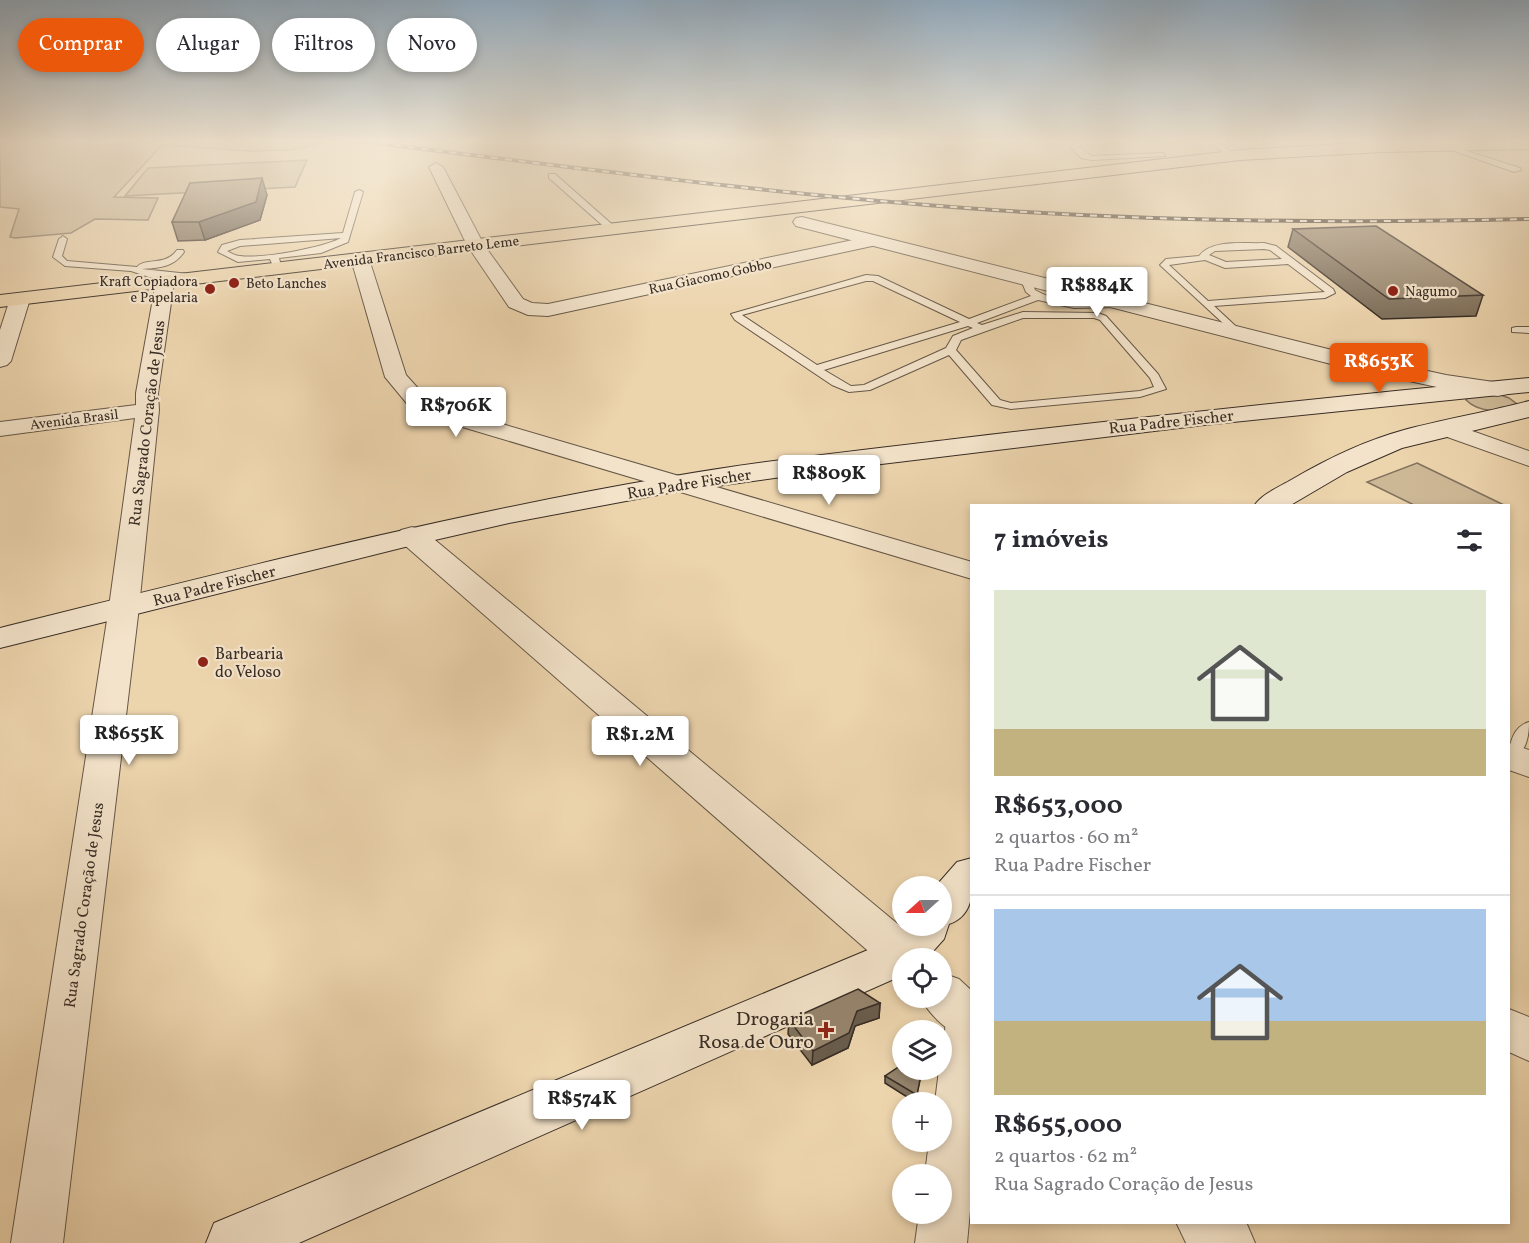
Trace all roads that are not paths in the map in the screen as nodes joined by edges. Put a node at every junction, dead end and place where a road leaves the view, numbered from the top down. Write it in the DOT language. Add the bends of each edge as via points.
graph roads {
  1 [pos="357,198"];
  2 [pos="452,198"];
  3 [pos="577,198"];
  4 [pos="882,198"];
  5 [pos="890,198"];
  6 [pos="799,213"];
  7 [pos="839,216"];
  8 [pos="612,229"];
  9 [pos="347,235"];
  10 [pos="63,239"];
  11 [pos="872,242"];
  12 [pos="476,245"];
  13 [pos="1205,257"];
  14 [pos="360,260"];
  15 [pos="1290,261"];
  16 [pos="276,262"];
  17 [pos="132,268"];
  18 [pos="181,270"];
  19 [pos="1032,289"];
  20 [pos="10,300"];
  21 [pos="1119,304"];
  22 [pos="1208,304"];
  23 [pos="1070,305"];
  24 [pos="1049,315"];
  25 [pos="967,323"];
  26 [pos="981,328"];
  27 [pos="1516,330"];
  28 [pos="1529,330"];
  29 [pos="1238,334"];
  30 [pos="951,350"];
  31 [pos="1331,357"];
  32 [pos="0,361"];
  33 [pos="816,369"];
  34 [pos="1529,385"];
  35 [pos="1498,389"];
  36 [pos="1440,395"];
  37 [pos="1529,401"];
  38 [pos="147,402"];
  39 [pos="1529,409"];
  40 [pos="0,414"];
  41 [pos="1503,416"];
  42 [pos="1444,428"];
  43 [pos="0,429"];
  44 [pos="1529,459"];
  45 [pos="674,484"];
  46 [pos="1271,504"];
  47 [pos="412,536"];
  48 [pos="970,570"];
  49 [pos="124,607"];
  50 [pos="0,638"];
  51 [pos="1529,728"];
  52 [pos="1510,753"];
  53 [pos="1510,755"];
  54 [pos="1529,765"];
  55 [pos="970,876"];
  56 [pos="952,897"];
  57 [pos="913,946"];
  58 [pos="961,1011"];
  59 [pos="1510,1029"];
  60 [pos="1529,1041"];
  61 [pos="1206,1224"];
  62 [pos="37,1243"];
  63 [pos="234,1243"];
  64 [pos="941,1243"];
  65 [pos="1227,1243"];
  1 -- 9 [label="lane"];
  2 -- 12 [label="street"];
  3 -- 8 [label="lane"];
  4 -- 6 [label="main road"];
  5 -- 7 [label="main road"];
  6 -- 7 [label="main road" via="827,222"];
  6 -- 8 [label="main road, Avenida Francisco Barreto Leme" via="735,214"];
  6 -- 11 [label="main road"];
  7 -- 11 [label="main road"];
  8 -- 12 [label="main road, Avenida Francisco Barreto Leme"];
  9 -- 16 [label="lane" via="336,246"];
  9 -- 16 [label="lane" via="240,243 225,247 222,252 237,259"];
  10 -- 17 [label="lane" via="57,257 64,263"];
  11 -- 12 [label="street, Rua Giacomo Gobbo" via="548,310 528,309 516,303"];
  11 -- 19 [label="main road"];
  12 -- 14 [label="main road, Avenida Francisco Barreto Leme"];
  13 -- 15 [label="lane" via="1225,265"];
  13 -- 15 [label="lane" via="1214,248 1264,246"];
  13 -- 22 [label="lane" via="1166,261 1164,265"];
  14 -- 16 [label="main road, Avenida Francisco Barreto Leme"];
  14 -- 45 [label="street" via="396,377 417,401 467,421"];
  15 -- 22 [label="lane" via="1330,293"];
  16 -- 18 [label="main road, Avenida Francisco Barreto Leme"];
  17 -- 18 [label="lane" via="148,274"];
  17 -- 18 [label="lane" via="176,260"];
  18 -- 20 [label="main road, Avenida Francisco Barreto Leme"];
  18 -- 38 [label="street, Rua Sagrado Coração de Jesus"];
  19 -- 21 [label="main road"];
  19 -- 23 [label="lane"];
  19 -- 25 [label="lane"];
  20 -- 32 [label="street"];
  21 -- 23 [label="lane"];
  21 -- 29 [label="main road"];
  22 -- 29 [label="lane"];
  23 -- 24 [label="lane"];
  24 -- 26 [label="lane" via="1023,315"];
  24 -- 30 [label="lane" via="1086,314 1103,318 1154,376 1160,389 1011,406 996,403"];
  25 -- 26 [label="lane"];
  25 -- 33 [label="lane"];
  25 -- 33 [label="lane" via="875,278 736,314"];
  26 -- 30 [label="lane" via="957,338"];
  27 -- 28 [label="lane"];
  29 -- 31 [label="main road"];
  30 -- 33 [label="lane" via="866,388 849,389"];
  31 -- 35 [label="main road"];
  31 -- 36 [label="main road"];
  34 -- 35 [label="main road"];
  35 -- 36 [label="main road, Rua Padre Fischer"];
  35 -- 37 [label="main road"];
  36 -- 41 [label="main road" via="1466,407"];
  36 -- 45 [label="main road, Rua Padre Fischer" via="1192,418"];
  38 -- 40 [label="street, Avenida Brasil"];
  38 -- 43 [label="street, Avenida Brasil"];
  38 -- 49 [label="street, Rua Sagrado Coração de Jesus"];
  39 -- 41 [label="main road"];
  41 -- 42 [label="main road"];
  42 -- 44 [label="street"];
  42 -- 46 [label="main road" via="1382,446 1332,467"];
  45 -- 47 [label="main road, Rua Padre Fischer"];
  45 -- 48 [label="street"];
  47 -- 49 [label="main road, Rua Padre Fischer"];
  47 -- 57 [label="main road"];
  49 -- 50 [label="main road, Rua Padre Fischer"];
  49 -- 62 [label="street, Rua Sagrado Coração de Jesus"];
  51 -- 52 [label="lane"];
  53 -- 54 [label="street"];
  55 -- 56 [label="main road"];
  57 -- 63 [label="main road"];
  58 -- 64 [label="street"];
  59 -- 60 [label="street"];
  61 -- 65 [label="main road"];
}
